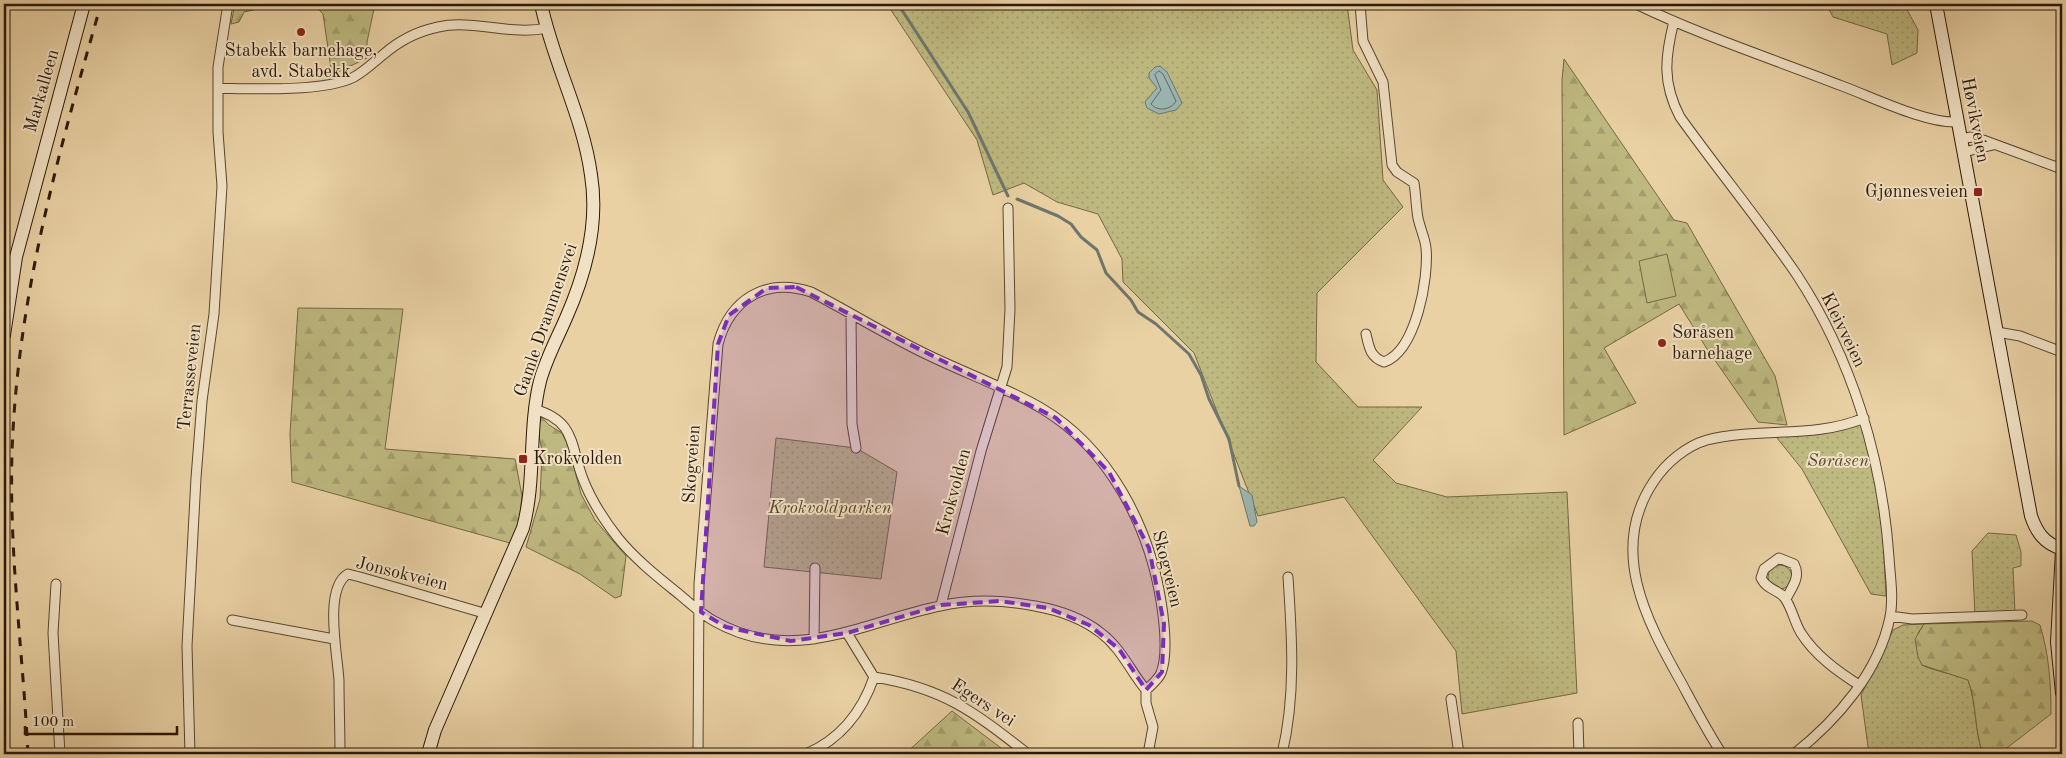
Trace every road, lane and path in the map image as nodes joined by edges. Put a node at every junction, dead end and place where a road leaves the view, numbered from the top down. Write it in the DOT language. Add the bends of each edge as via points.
graph roads {
  1 [pos="84,4"];
  2 [pos="228,4"];
  3 [pos="541,4"];
  4 [pos="1360,4"];
  5 [pos="1636,4"];
  6 [pos="1657,4"];
  7 [pos="1936,4"];
  8 [pos="1656,14"];
  9 [pos="1674,21"];
  10 [pos="548,28"];
  11 [pos="218,88"];
  12 [pos="1958,122"];
  13 [pos="1962,139"];
  14 [pos="1994,145"];
  15 [pos="1964,152"];
  16 [pos="2062,169"];
  17 [pos="1008,208"];
  18 [pos="851,314"];
  19 [pos="1997,332"];
  20 [pos="1366,334"];
  21 [pos="4,335"];
  22 [pos="2062,352"];
  23 [pos="1000,388"];
  24 [pos="534,409"];
  25 [pos="1864,418"];
  26 [pos="856,448"];
  27 [pos="2062,550"];
  28 [pos="815,568"];
  29 [pos="1288,578"];
  30 [pos="56,584"];
  31 [pos="2062,595"];
  32 [pos="1786,600"];
  33 [pos="941,605"];
  34 [pos="701,612"];
  35 [pos="486,614"];
  36 [pos="1890,616"];
  37 [pos="2022,616"];
  38 [pos="232,620"];
  39 [pos="847,634"];
  40 [pos="334,639"];
  41 [pos="814,639"];
  42 [pos="874,677"];
  43 [pos="1859,685"];
  44 [pos="1146,690"];
  45 [pos="2062,694"];
  46 [pos="1452,699"];
  47 [pos="1578,723"];
  48 [pos="60,754"];
  49 [pos="190,754"];
  50 [pos="340,754"];
  51 [pos="428,754"];
  52 [pos="698,754"];
  53 [pos="806,754"];
  54 [pos="1028,754"];
  55 [pos="1148,754"];
  56 [pos="1282,754"];
  57 [pos="1459,754"];
  58 [pos="1578,754"];
  59 [pos="1722,754"];
  60 [pos="1794,754"];
  1 -- 21 [label="main road, Markalleen" via="20,238"];
  2 -- 11 [label="street, Terrasseveien" via="221,39"];
  3 -- 10 [label="main road, Gamle Drammensvei"];
  4 -- 20 [label="street" via="1363,41 1383,82 1392,165 1414,183 1426,247 1420,308 1397,355 1384,362 1378,360 1369,350"];
  5 -- 8 [label="street"];
  6 -- 8 [label="street"];
  7 -- 12 [label="main road, Høvikveien"];
  8 -- 9 [label="street"];
  9 -- 12 [label="street" via="1920,115"];
  9 -- 25 [label="street, Kleivveien" via="1668,48 1667,80 1673,105 1797,276 1839,354"];
  10 -- 11 [label="street" via="528,31 440,26 412,36 385,52 360,73 335,84 274,89"];
  10 -- 24 [label="main road, Gamle Drammensvei" via="584,143 594,210 582,276 547,362"];
  11 -- 49 [label="street, Terrasseveien" via="222,186 211,342 196,478 187,646"];
  12 -- 13 [label="main road, Høvikveien"];
  13 -- 14 [label="street" via="1971,137"];
  13 -- 15 [label="main road, Høvikveien"];
  14 -- 15 [label="street"];
  14 -- 16 [label="street"];
  15 -- 19 [label="main road, Høvikveien"];
  17 -- 23 [label="street" via="1009,335 1007,367"];
  18 -- 23 [label="street, Skogveien" via="925,354"];
  18 -- 26 [label="street" via="852,424"];
  18 -- 34 [label="street, Skogveien" via="796,287 767,288 729,315 722,327 715,366 699,584"];
  19 -- 22 [label="street" via="2020,336"];
  19 -- 27 [label="main road, Høvikveien" via="2031,516 2042,538"];
  23 -- 33 [label="street, Krokvolden"];
  23 -- 44 [label="street, Skogveien" via="1042,408 1082,441 1109,472 1135,515 1149,548 1164,624 1162,672"];
  24 -- 34 [label="street" via="557,419 566,427 589,494 618,538 641,562"];
  24 -- 35 [label="main road, Gamle Drammensvei" via="532,481 527,513 517,545"];
  25 -- 36 [label="street, Kleivveien" via="1884,505"];
  25 -- 59 [label="street" via="1827,428 1705,441 1671,461 1659,473 1642,501 1637,516 1633,561 1639,599 1662,649"];
  27 -- 31 [label="main road"];
  28 -- 41 [label="street"];
  29 -- 56 [label="street" via="1292,669 1290,708"];
  30 -- 48 [label="street" via="53,632"];
  31 -- 45 [label="main road" via="2057,642"];
  32 -- 32 [label="street" via="1764,585 1761,578 1764,569 1779,558 1794,564 1798,571"];
  32 -- 43 [label="street" via="1800,633 1835,669"];
  33 -- 39 [label="street"];
  33 -- 44 [label="street" via="1000,600 1048,608 1072,616 1115,645"];
  34 -- 41 [label="street" via="726,627 765,638"];
  34 -- 52 [label="street, Skogveien"];
  35 -- 40 [label="street, Jonsokveien" via="348,574 339,582 337,591"];
  35 -- 51 [label="main road, Gamle Drammensvei" via="435,730"];
  36 -- 37 [label="street" via="1912,619"];
  36 -- 43 [label="street, Kleivveien" via="1879,650"];
  38 -- 40 [label="street"];
  39 -- 41 [label="street"];
  39 -- 42 [label="street"];
  40 -- 50 [label="street, Jonsokveien" via="339,680"];
  42 -- 53 [label="street" via="856,716 841,733 822,748"];
  42 -- 54 [label="street, Egers vei" via="940,693 989,723"];
  43 -- 60 [label="street, Kleivveien" via="1840,713"];
  44 -- 55 [label="street" via="1153,727"];
  46 -- 57 [label="street"];
  47 -- 58 [label="street"];
}
